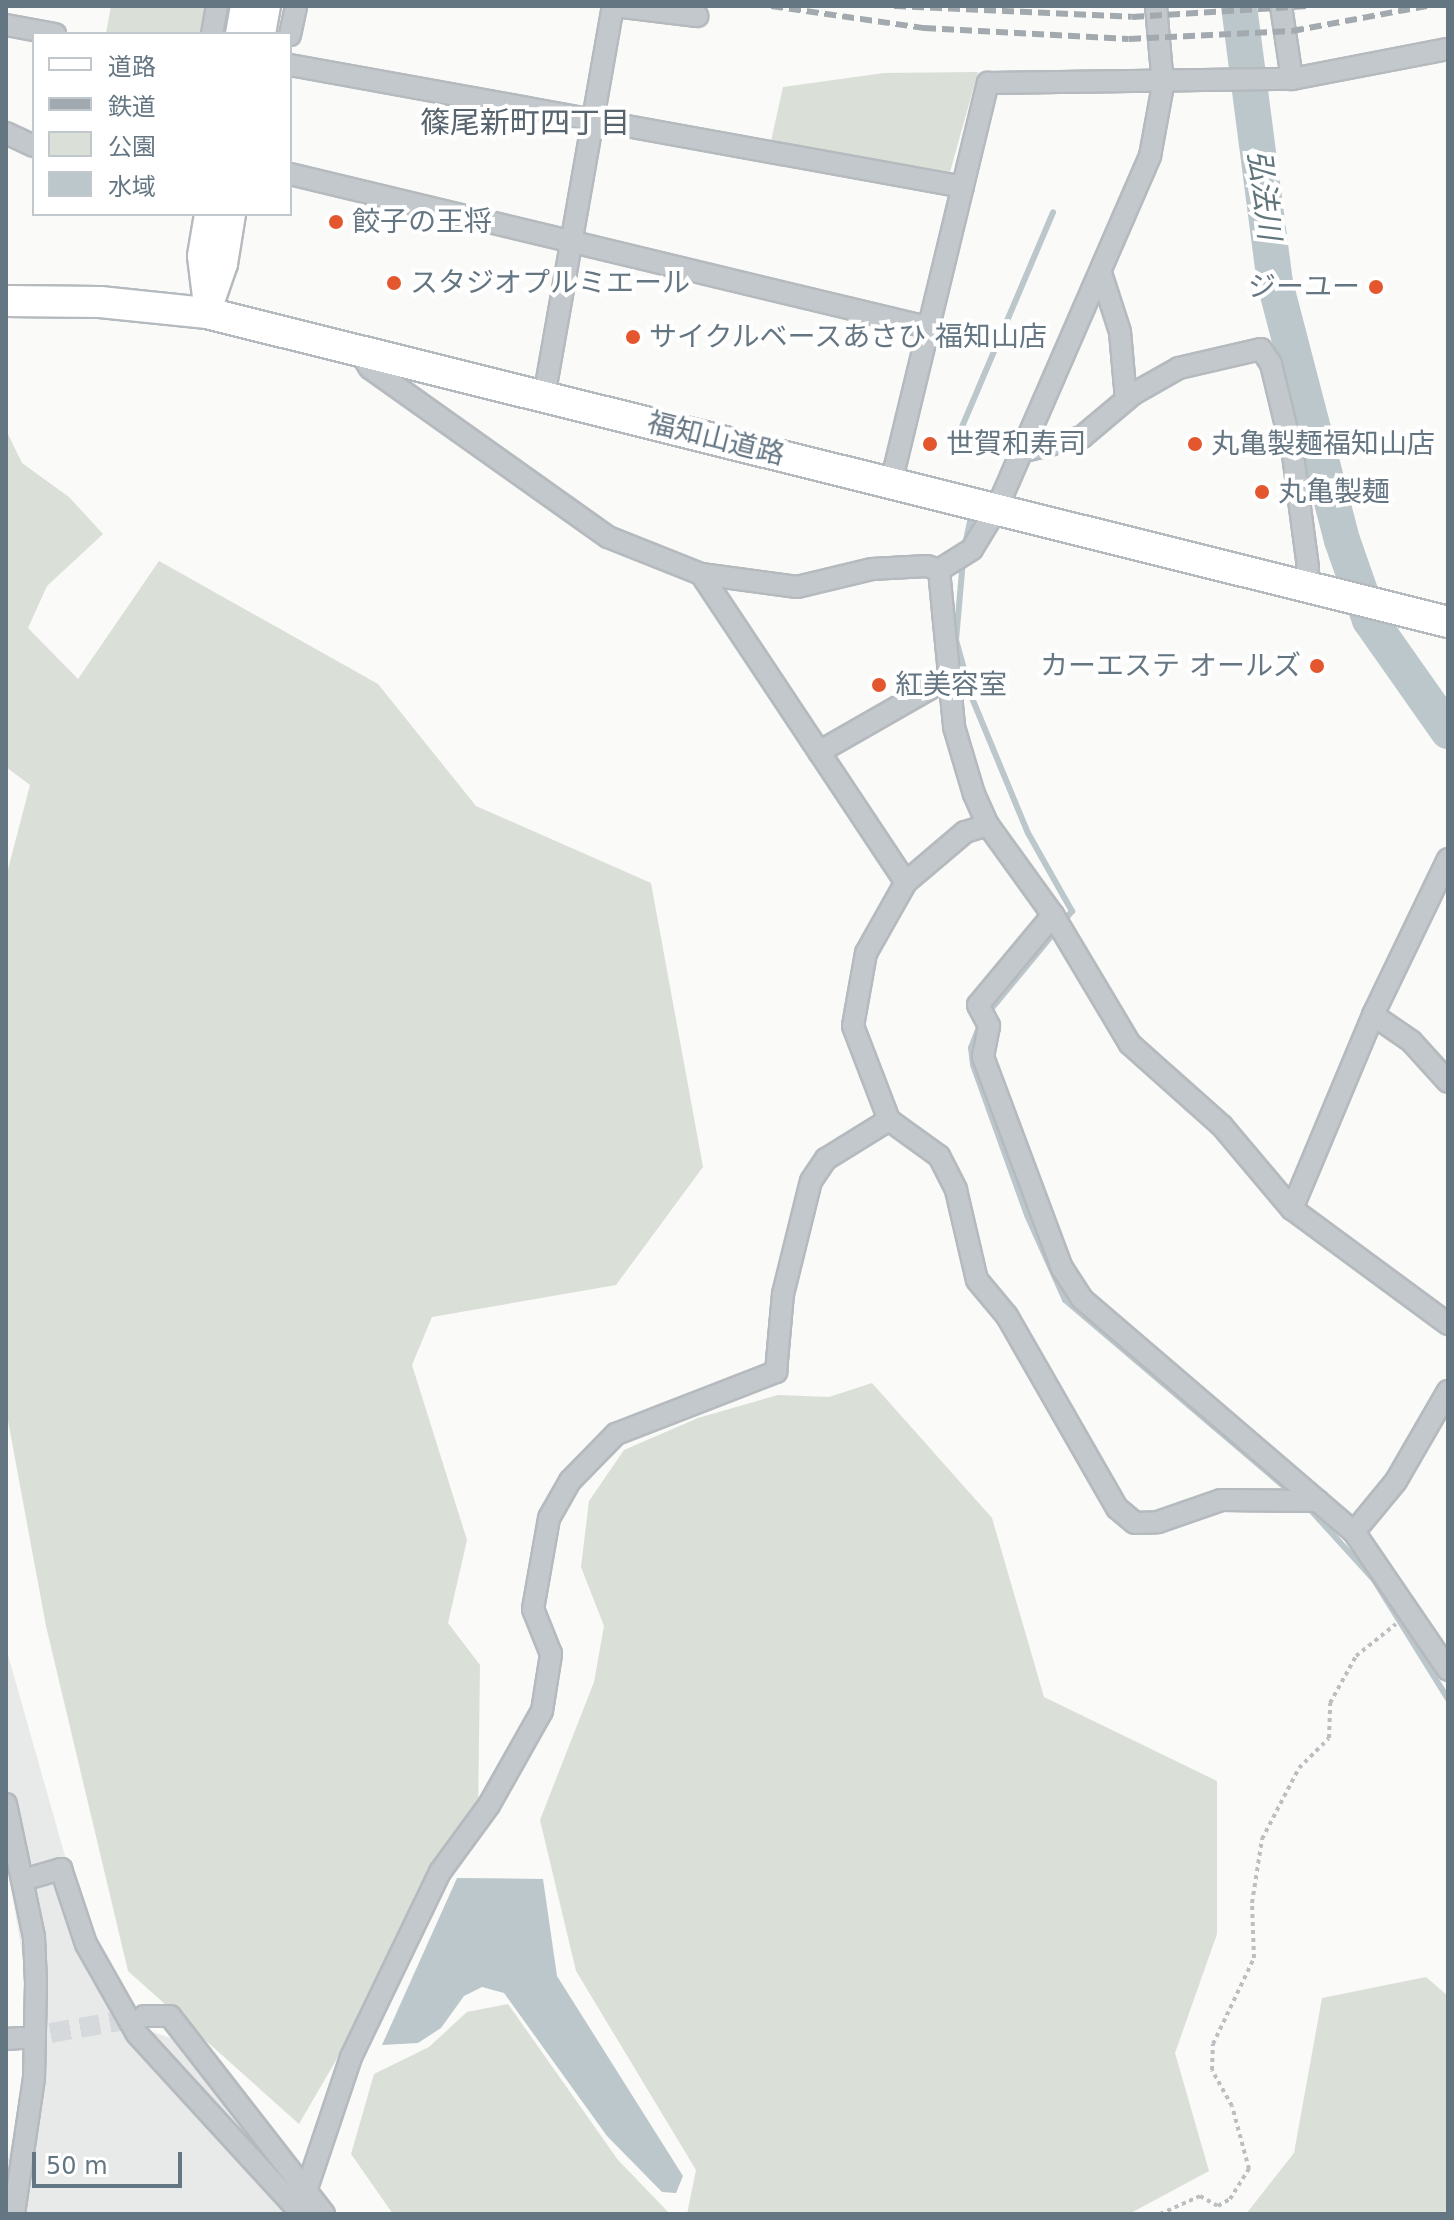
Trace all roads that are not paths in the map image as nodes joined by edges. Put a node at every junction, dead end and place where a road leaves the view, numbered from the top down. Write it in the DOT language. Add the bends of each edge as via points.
graph roads {
  1 [pos="217,6"];
  2 [pos="244,6"];
  3 [pos="267,6"];
  4 [pos="296,6"];
  5 [pos="614,6"];
  6 [pos="1156,6"];
  7 [pos="1281,6"];
  8 [pos="697,16"];
  9 [pos="6,25"];
  10 [pos="44,32"];
  11 [pos="212,32"];
  12 [pos="239,32"];
  13 [pos="262,32"];
  14 [pos="291,32"];
  15 [pos="1448,49"];
  16 [pos="292,65"];
  17 [pos="1292,79"];
  18 [pos="1163,85"];
  19 [pos="594,119"];
  20 [pos="6,133"];
  21 [pos="32,145"];
  22 [pos="292,174"];
  23 [pos="963,187"];
  24 [pos="228,216"];
  25 [pos="573,239"];
  26 [pos="1101,273"];
  27 [pos="6,301"];
  28 [pos="207,313"];
  29 [pos="927,327"];
  30 [pos="358,349"];
  31 [pos="544,397"];
  32 [pos="1126,399"];
  33 [pos="1020,452"];
  34 [pos="891,483"];
  35 [pos="997,508"];
  36 [pos="939,570"];
  37 [pos="701,574"];
  38 [pos="1303,584"];
  39 [pos="1439,615"];
  40 [pos="950,677"];
  41 [pos="819,752"];
  42 [pos="988,825"];
  43 [pos="1448,859"];
  44 [pos="906,882"];
  45 [pos="1053,915"];
  46 [pos="1373,1015"];
  47 [pos="1448,1082"];
  48 [pos="889,1120"];
  49 [pos="1292,1209"];
  50 [pos="1448,1324"];
  51 [pos="1448,1391"];
  52 [pos="1318,1501"];
  53 [pos="1354,1532"];
  54 [pos="1448,1670"];
  55 [pos="6,1804"];
  56 [pos="23,1880"];
  57 [pos="144,2016"];
  58 [pos="306,2191"];
  59 [pos="14,2214"];
  60 [pos="302,2214"];
  61 [pos="324,2214"];
  1 -- 11 [label="street"];
  2 -- 12 [label="main road"];
  3 -- 13 [label="main road"];
  4 -- 14 [label="street"];
  5 -- 8 [label="street"];
  5 -- 19 [label="street"];
  6 -- 18 [label="street"];
  7 -- 17 [label="street"];
  9 -- 10 [label="street"];
  15 -- 17 [label="street"];
  16 -- 19 [label="street"];
  17 -- 18 [label="street"];
  18 -- 23 [label="street" via="988,83"];
  18 -- 26 [label="street" via="1150,156"];
  19 -- 23 [label="street"];
  19 -- 25 [label="street"];
  20 -- 21 [label="street"];
  22 -- 25 [label="street"];
  23 -- 29 [label="street"];
  24 -- 28 [label="main road"];
  25 -- 29 [label="street"];
  25 -- 31 [label="street"];
  26 -- 32 [label="street" via="1120,332"];
  26 -- 33 [label="street"];
  27 -- 28 [label="highway, 福知山道路" via="100,302"];
  28 -- 30 [label="highway, 福知山道路"];
  29 -- 34 [label="street"];
  30 -- 31 [label="highway, 福知山道路"];
  30 -- 37 [label="street" via="370,368 608,537"];
  31 -- 34 [label="highway, 福知山道路"];
  32 -- 33 [label="street" via="1082,437"];
  32 -- 38 [label="street" via="1179,368 1261,349 1271,364 1293,455 1308,567"];
  33 -- 35 [label="street"];
  34 -- 35 [label="highway, 福知山道路"];
  35 -- 36 [label="street" via="972,549"];
  35 -- 38 [label="highway, 福知山道路"];
  36 -- 37 [label="street" via="872,569 797,587"];
  36 -- 40 [label="street"];
  37 -- 41 [label="street"];
  38 -- 39 [label="highway, 福知山道路"];
  40 -- 41 [label="street"];
  40 -- 42 [label="street" via="954,727"];
  41 -- 44 [label="street"];
  42 -- 44 [label="street" via="965,832"];
  42 -- 45 [label="street"];
  43 -- 46 [label="street"];
  44 -- 48 [label="street" via="866,953 853,1026"];
  45 -- 49 [label="street" via="1130,1044 1222,1126"];
  45 -- 52 [label="street" via="978,1005 989,1026 983,1057 1042,1220 1082,1299"];
  46 -- 47 [label="street" via="1411,1041"];
  46 -- 49 [label="street"];
  48 -- 52 [label="street" via="939,1156 956,1190 977,1280 1007,1316 1117,1508 1135,1523 1158,1522 1221,1500"];
  48 -- 58 [label="street" via="826,1159 811,1181 783,1294 776,1372 616,1434 570,1481 549,1518 533,1609 551,1654 542,1711 489,1805 440,1872 351,2057"];
  49 -- 50 [label="street"];
  51 -- 53 [label="street" via="1396,1481"];
  52 -- 53 [label="street"];
  53 -- 54 [label="street"];
  55 -- 56 [label="street"];
  56 -- 59 [label="street" via="34,1937 34,2078"];
  56 -- 60 [label="street" via="61,1869 86,1944 137,2034"];
  57 -- 58 [label="street" via="170,2016"];
  58 -- 61 [label="street"];
}
